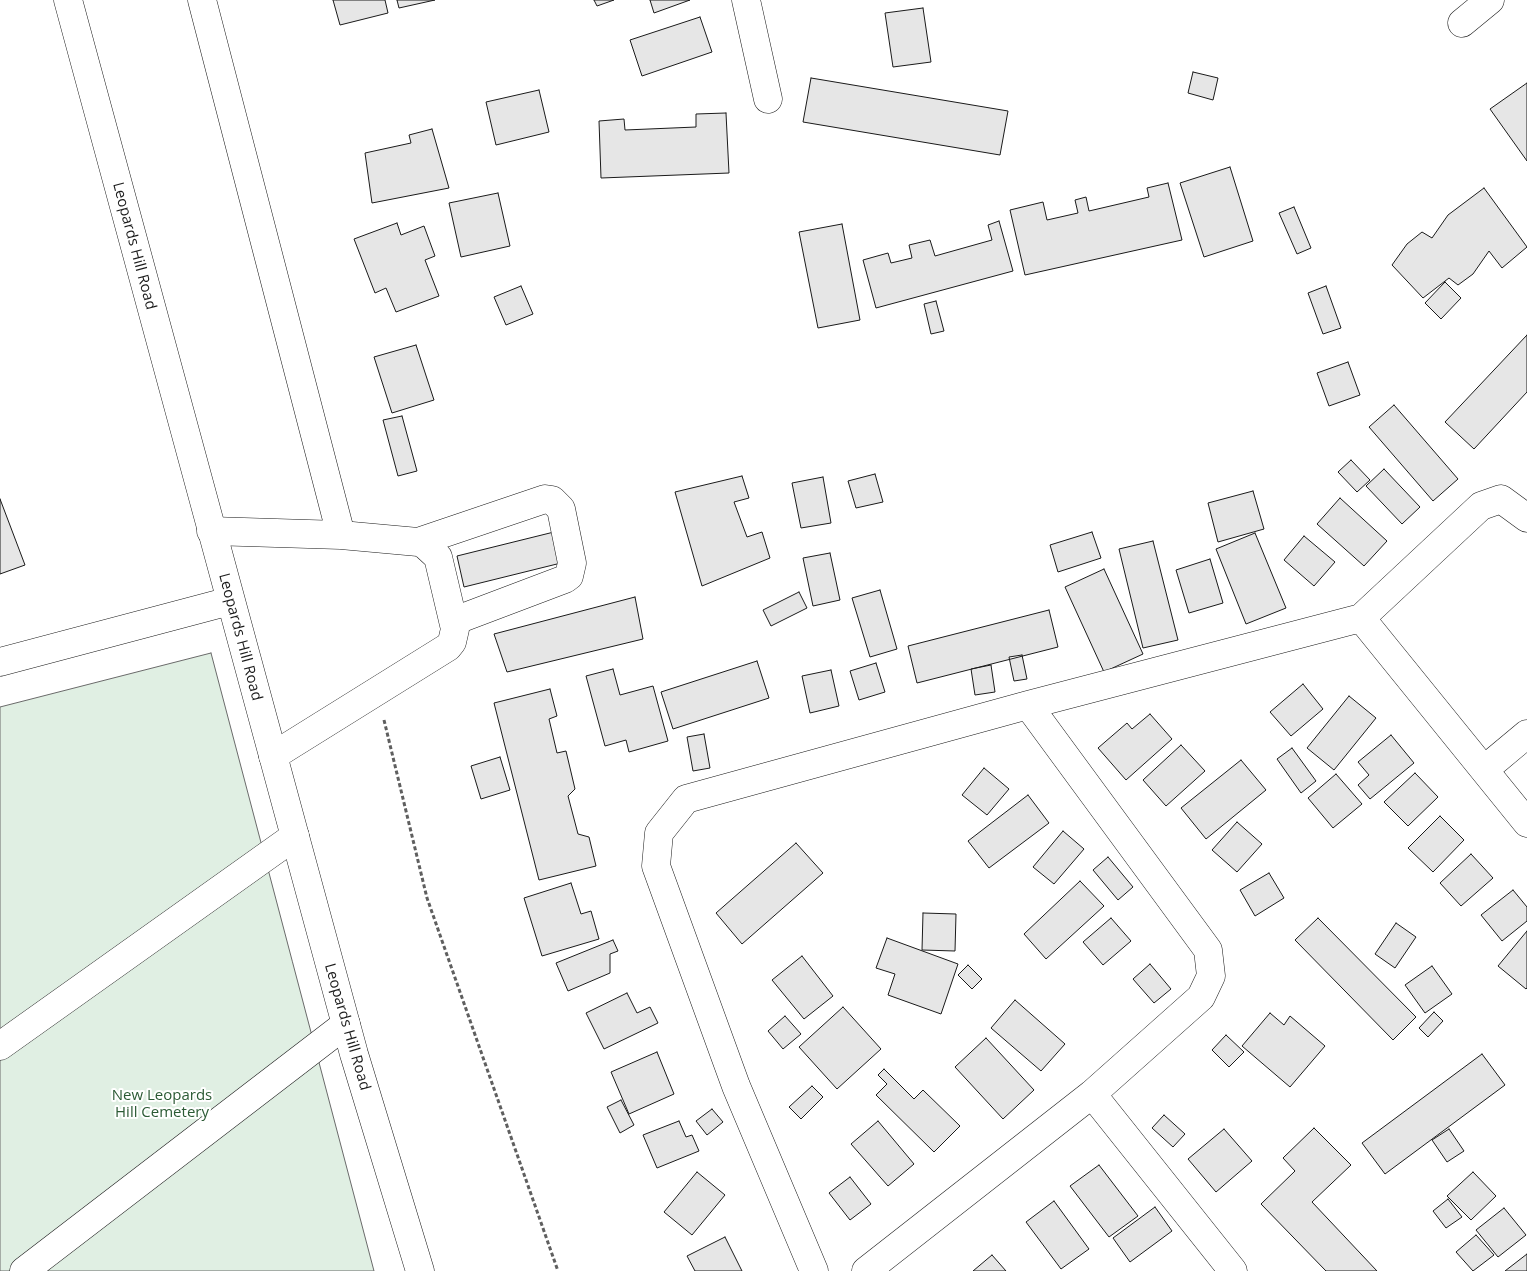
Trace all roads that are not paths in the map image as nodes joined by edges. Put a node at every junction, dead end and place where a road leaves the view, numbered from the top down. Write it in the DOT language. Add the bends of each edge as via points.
graph roads {
  1 [pos="68,0"];
  2 [pos="202,0"];
  3 [pos="746,0"];
  4 [pos="1490,0"];
  5 [pos="1462,23"];
  6 [pos="768,99"];
  7 [pos="1527,518"];
  8 [pos="211,531"];
  9 [pos="341,534"];
  10 [pos="418,542"];
  11 [pos="230,601"];
  12 [pos="1361,618"];
  13 [pos="454,621"];
  14 [pos="0,662"];
  15 [pos="1028,705"];
  16 [pos="1527,734"];
  17 [pos="273,756"];
  18 [pos="1485,769"];
  19 [pos="1527,824"];
  20 [pos="295,836"];
  21 [pos="346,1024"];
  22 [pos="0,1046"];
  23 [pos="1092,1094"];
  24 [pos="24,1271"];
  25 [pos="420,1271"];
  26 [pos="814,1271"];
  27 [pos="866,1271"];
  28 [pos="1233,1271"];
  1 -- 8 [label="street, Leopards Hill Road"];
  2 -- 9 [label="street"];
  3 -- 6 [label="street"];
  4 -- 5 [label="street"];
  7 -- 12 [label="street" via="1502,499 1481,506"];
  8 -- 9 [label="street"];
  8 -- 11 [label="street, Leopards Hill Road"];
  9 -- 10 [label="street"];
  10 -- 13 [label="street" via="438,557"];
  10 -- 13 [label="street" via="544,499 552,500 561,509 572,563 569,576"];
  11 -- 14 [label="street"];
  11 -- 17 [label="street, Leopards Hill Road"];
  12 -- 15 [label="street"];
  12 -- 18 [label="street"];
  13 -- 17 [label="street" via="454,635 448,648"];
  15 -- 23 [label="street" via="1208,950 1210,976 1201,997"];
  15 -- 26 [label="street" via="686,800 660,833 656,866 736,1086"];
  16 -- 18 [label="street"];
  17 -- 20 [label="street, Leopards Hill Road"];
  18 -- 19 [label="street"];
  20 -- 21 [label="street, Leopards Hill Road"];
  20 -- 22 [label="street"];
  21 -- 24 [label="street"];
  21 -- 25 [label="street, Leopards Hill Road"];
  23 -- 27 [label="street"];
  23 -- 28 [label="street"];
}
